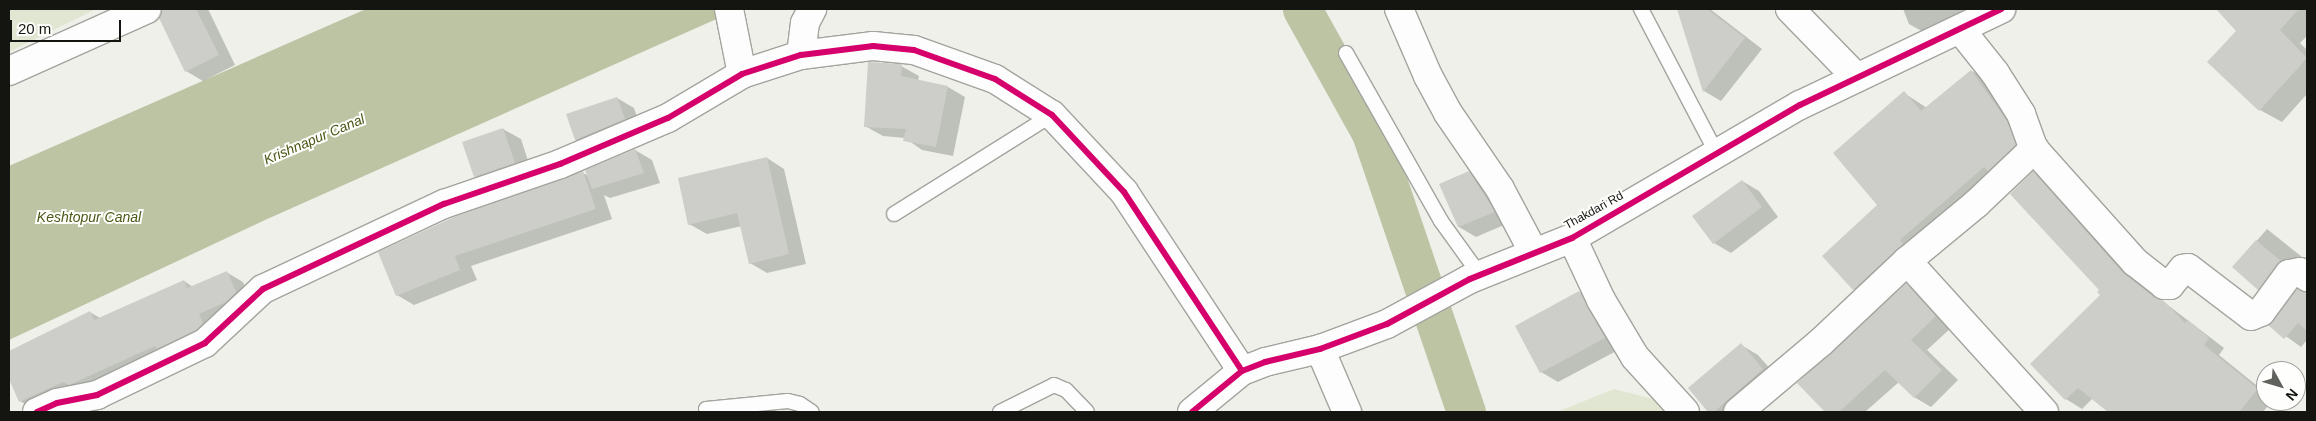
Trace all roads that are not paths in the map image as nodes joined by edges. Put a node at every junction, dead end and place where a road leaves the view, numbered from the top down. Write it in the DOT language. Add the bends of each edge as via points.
graph roads {
  1 [pos="148,9"];
  2 [pos="812,9"];
  3 [pos="1399,9"];
  4 [pos="1641,9"];
  5 [pos="1790,9"];
  6 [pos="2001,9"];
  7 [pos="729,12"];
  8 [pos="1960,28"];
  9 [pos="1346,53"];
  10 [pos="801,55"];
  11 [pos="9,71"];
  12 [pos="742,74"];
  13 [pos="1857,78"];
  14 [pos="1052,115"];
  15 [pos="2034,149"];
  16 [pos="1717,154"];
  17 [pos="894,214"];
  18 [pos="1572,238"];
  19 [pos="1533,251"];
  20 [pos="1907,261"];
  21 [pos="1475,277"];
  22 [pos="2307,277"];
  23 [pos="1320,349"];
  24 [pos="1242,371"];
  25 [pos="706,409"];
  26 [pos="37,412"];
  27 [pos="812,412"];
  28 [pos="1000,412"];
  29 [pos="1087,412"];
  30 [pos="1192,412"];
  31 [pos="1347,412"];
  32 [pos="1685,412"];
  33 [pos="1738,412"];
  34 [pos="2044,412"];
  1 -- 11 [label="street"];
  2 -- 10 [label="street" via="805,23"];
  3 -- 19 [label="street" via="1448,113 1500,189"];
  4 -- 16 [label="lane"];
  5 -- 13 [label="street"];
  6 -- 8 [label="street, Thakdari Rd"];
  7 -- 12 [label="street"];
  8 -- 13 [label="street, Thakdari Rd"];
  8 -- 15 [label="street" via="1995,73 2021,114"];
  9 -- 21 [label="lane"];
  10 -- 12 [label="street"];
  10 -- 14 [label="street" via="872,46 914,50 995,78"];
  12 -- 26 [label="street" via="668,118 560,164 444,204 263,289 205,342 97,396 57,403"];
  13 -- 16 [label="street, Thakdari Rd" via="1800,105"];
  14 -- 17 [label="lane"];
  14 -- 24 [label="street" via="1124,192"];
  15 -- 20 [label="street" via="1977,203"];
  15 -- 22 [label="street" via="2135,262 2164,285 2170,285 2183,269 2188,268 2251,316 2261,312 2290,274 2300,272"];
  16 -- 18 [label="street, Thakdari Rd"];
  18 -- 19 [label="street, Thakdari Rd"];
  18 -- 32 [label="street" via="1601,300 1635,357"];
  19 -- 21 [label="street, Thakdari Rd"];
  20 -- 33 [label="street" via="1820,343"];
  20 -- 34 [label="street"];
  21 -- 23 [label="street, Thakdari Rd" via="1387,324"];
  23 -- 24 [label="street, Thakdari Rd"];
  23 -- 31 [label="street"];
  24 -- 30 [label="street, Thakdari Rd"];
  25 -- 27 [label="lane" via="788,401"];
  28 -- 29 [label="lane" via="1054,385 1066,390"];
}
